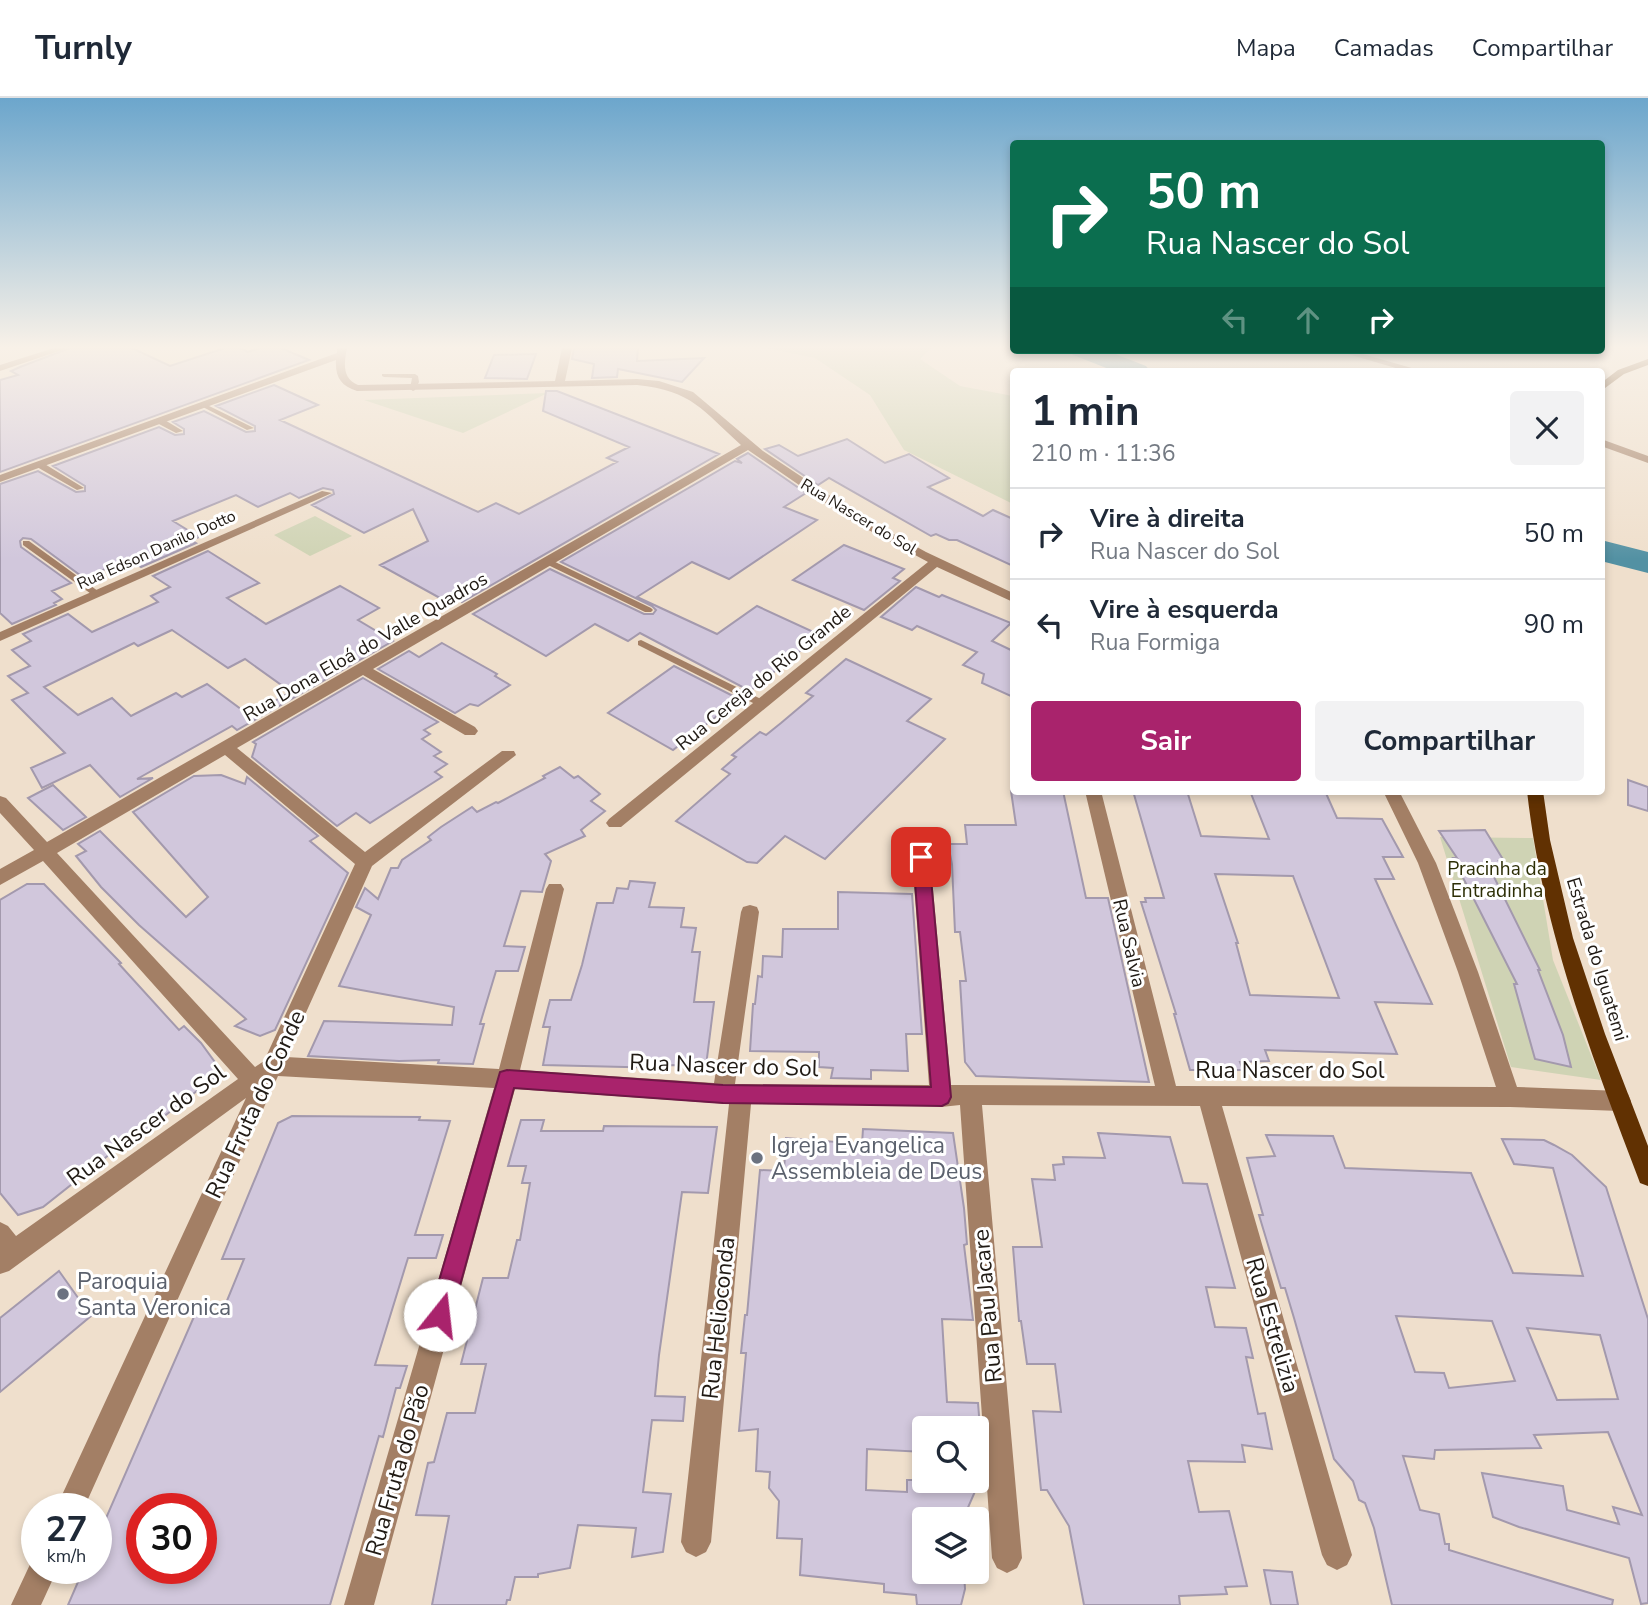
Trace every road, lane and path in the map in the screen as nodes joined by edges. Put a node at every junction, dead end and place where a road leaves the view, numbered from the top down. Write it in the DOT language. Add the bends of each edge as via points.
graph roads {
  1 [pos="167,418"];
  2 [pos="230,418"];
  3 [pos="721,418"];
  4 [pos="160,421"];
  5 [pos="250,428"];
  6 [pos="179,431"];
  7 [pos="1605,444"];
  8 [pos="749,445"];
  9 [pos="1648,460"];
  10 [pos="40,465"];
  11 [pos="0,479"];
  12 [pos="80,488"];
  13 [pos="326,493"];
  14 [pos="26,543"];
  15 [pos="549,562"];
  16 [pos="936,562"];
  17 [pos="97,594"];
  18 [pos="1010,597"];
  19 [pos="648,610"];
  20 [pos="0,637"];
  21 [pos="641,643"];
  22 [pos="363,669"];
  23 [pos="761,703"];
  24 [pos="470,731"];
  25 [pos="227,748"];
  26 [pos="508,755"];
  27 [pos="1094,795"];
  28 [pos="1393,795"];
  29 [pos="1535,795"];
  30 [pos="0,802"];
  31 [pos="615,823"];
  32 [pos="47,851"];
  33 [pos="921,857"];
  34 [pos="365,862"];
  35 [pos="0,878"];
  36 [pos="555,889"];
  37 [pos="750,912"];
  38 [pos="273,1066"];
  39 [pos="507,1079"];
  40 [pos="253,1080"];
  41 [pos="732,1094"];
  42 [pos="1168,1095"];
  43 [pos="970,1096"];
  44 [pos="1208,1096"];
  45 [pos="942,1097"];
  46 [pos="1510,1097"];
  47 [pos="1620,1101"];
  48 [pos="1648,1175"];
  49 [pos="4,1250"];
  50 [pos="77,1493"];
  51 [pos="695,1542"];
  52 [pos="1337,1555"];
  53 [pos="1007,1558"];
  54 [pos="36,1584"];
  55 [pos="26,1605"];
  56 [pos="359,1605"];
  1 -- 4 [label="street"];
  2 -- 5 [label="lane"];
  3 -- 8 [label="street, Rua Nascer do Sol"];
  4 -- 6 [label="lane"];
  4 -- 10 [label="street"];
  7 -- 9 [label="street"];
  8 -- 15 [label="street, Rua Dona Eloá do Valle Quadros"];
  8 -- 16 [label="street, Rua Nascer do Sol" via="834,505"];
  10 -- 11 [label="street"];
  10 -- 12 [label="lane"];
  13 -- 17 [label="street, Rua Edson Danilo Dotto"];
  14 -- 17 [label="lane"];
  15 -- 19 [label="lane"];
  15 -- 22 [label="street, Rua Dona Eloá do Valle Quadros"];
  16 -- 18 [label="street, Rua Nascer do Sol"];
  16 -- 23 [label="street, Rua Cereja do Rio Grande"];
  17 -- 20 [label="street, Rua Edson Danilo Dotto"];
  21 -- 23 [label="lane"];
  22 -- 24 [label="street"];
  22 -- 25 [label="street, Rua Dona Eloá do Valle Quadros"];
  23 -- 31 [label="street, Rua Cereja do Rio Grande"];
  25 -- 32 [label="street, Rua Dona Eloá do Valle Quadros"];
  25 -- 34 [label="street"];
  26 -- 34 [label="street, Rua Fruta do Conde"];
  27 -- 42 [label="street, Rua Salvia"];
  28 -- 46 [label="street" via="1427,863"];
  29 -- 47 [label="main road, Estrada do Iguatemi" via="1538,831 1564,939"];
  30 -- 32 [label="street"];
  32 -- 35 [label="street, Rua Dona Eloá do Valle Quadros"];
  32 -- 40 [label="street"];
  33 -- 45 [label="street"];
  34 -- 38 [label="street, Rua Fruta do Conde"];
  36 -- 39 [label="street, Rua Fruta do Pão"];
  37 -- 41 [label="street, Rua Helioconda"];
  38 -- 39 [label="street, Rua Nascer do Sol"];
  38 -- 40 [label="street, Rua Nascer do Sol"];
  38 -- 50 [label="street, Rua Fruta do Conde"];
  39 -- 41 [label="street, Rua Nascer do Sol"];
  39 -- 56 [label="street, Rua Fruta do Pão"];
  40 -- 49 [label="street, Rua Nascer do Sol" via="133,1169"];
  41 -- 45 [label="street, Rua Nascer do Sol"];
  41 -- 51 [label="street, Rua Helioconda"];
  42 -- 43 [label="street, Rua Nascer do Sol"];
  42 -- 44 [label="street, Rua Nascer do Sol"];
  43 -- 45 [label="street, Rua Nascer do Sol"];
  43 -- 53 [label="street, Rua Pau Jacare"];
  44 -- 46 [label="street, Rua Nascer do Sol"];
  44 -- 52 [label="street, Rua Estrelizia"];
  46 -- 47 [label="street, Rua Nascer do Sol"];
  47 -- 48 [label="main road, Estrada do Iguatemi"];
  54 -- 55 [label="street"];
}
